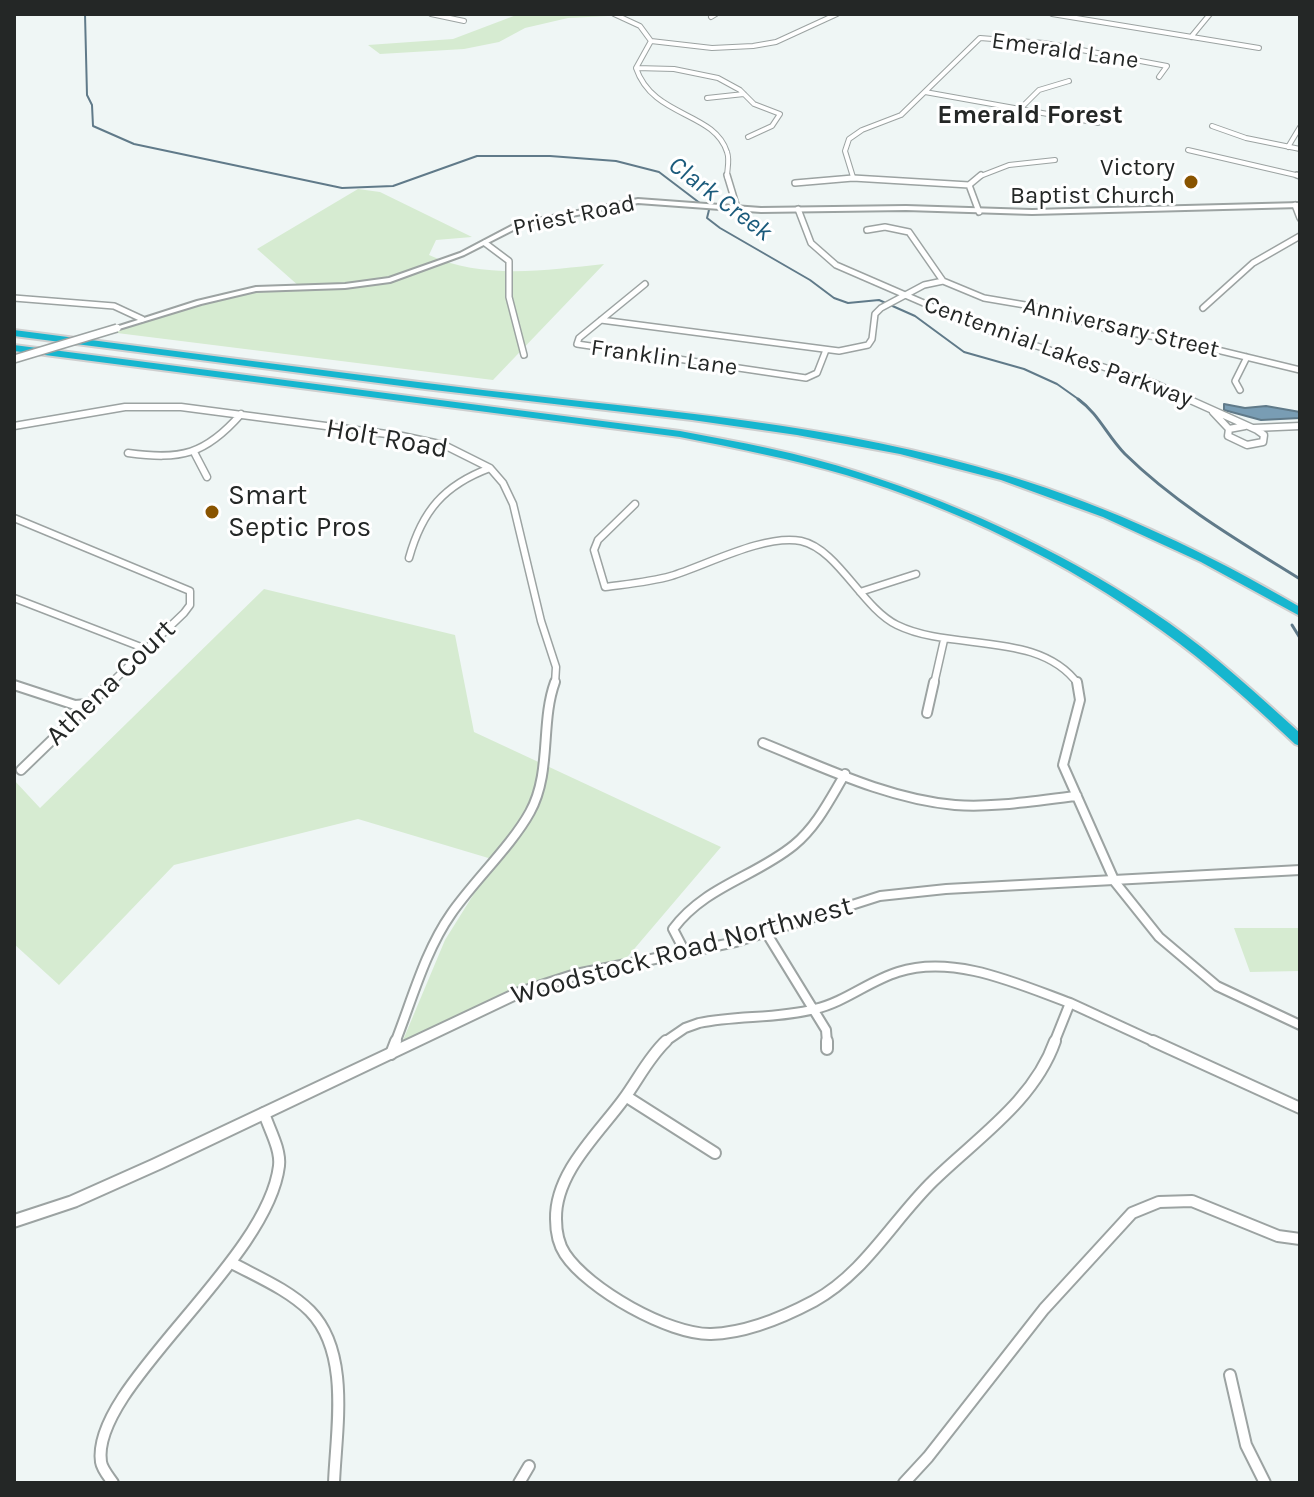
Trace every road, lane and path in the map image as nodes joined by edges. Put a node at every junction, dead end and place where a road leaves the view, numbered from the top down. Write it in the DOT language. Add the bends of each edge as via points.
graph roads {
  1 [pos="431,14"];
  2 [pos="614,14"];
  3 [pos="837,14"];
  4 [pos="1052,14"];
  5 [pos="1210,14"];
  6 [pos="464,21"];
  7 [pos="1191,37"];
  8 [pos="651,41"];
  9 [pos="1259,48"];
  10 [pos="654,62"];
  11 [pos="636,68"];
  12 [pos="660,68"];
  13 [pos="1159,77"];
  14 [pos="1069,81"];
  15 [pos="925,92"];
  16 [pos="744,94"];
  17 [pos="707,98"];
  18 [pos="1019,110"];
  19 [pos="1098,123"];
  20 [pos="1212,126"];
  21 [pos="1300,127"];
  22 [pos="748,137"];
  23 [pos="1288,147"];
  24 [pos="1300,149"];
  25 [pos="1188,150"];
  26 [pos="1055,160"];
  27 [pos="1300,176"];
  28 [pos="853,178"];
  29 [pos="795,183"];
  30 [pos="969,185"];
  31 [pos="1298,205"];
  32 [pos="737,208"];
  33 [pos="798,209"];
  34 [pos="979,212"];
  35 [pos="1300,218"];
  36 [pos="867,230"];
  37 [pos="1300,236"];
  38 [pos="485,243"];
  39 [pos="943,281"];
  40 [pos="645,284"];
  41 [pos="905,295"];
  42 [pos="14,298"];
  43 [pos="1203,308"];
  44 [pos="142,319"];
  45 [pos="601,320"];
  46 [pos="14,333"];
  47 [pos="14,348"];
  48 [pos="826,350"];
  49 [pos="524,355"];
  50 [pos="1247,357"];
  51 [pos="14,359"];
  52 [pos="1300,370"];
  53 [pos="1240,390"];
  54 [pos="1211,410"];
  55 [pos="241,414"];
  56 [pos="14,426"];
  57 [pos="1245,426"];
  58 [pos="1300,426"];
  59 [pos="1253,428"];
  60 [pos="1285,428"];
  61 [pos="1229,429"];
  62 [pos="1265,438"];
  63 [pos="128,453"];
  64 [pos="195,454"];
  65 [pos="490,468"];
  66 [pos="207,477"];
  67 [pos="635,504"];
  68 [pos="14,518"];
  69 [pos="409,558"];
  70 [pos="916,574"];
  71 [pos="860,592"];
  72 [pos="14,598"];
  73 [pos="1300,612"];
  74 [pos="944,640"];
  75 [pos="146,649"];
  76 [pos="14,685"];
  77 [pos="93,701"];
  78 [pos="927,713"];
  79 [pos="1300,741"];
  80 [pos="763,743"];
  81 [pos="21,770"];
  82 [pos="845,774"];
  83 [pos="1077,796"];
  84 [pos="1300,870"];
  85 [pos="1115,882"];
  86 [pos="767,934"];
  87 [pos="685,952"];
  88 [pos="1070,1003"];
  89 [pos="815,1010"];
  90 [pos="1300,1025"];
  91 [pos="827,1049"];
  92 [pos="391,1054"];
  93 [pos="627,1097"];
  94 [pos="1300,1108"];
  95 [pos="264,1113"];
  96 [pos="715,1153"];
  97 [pos="14,1221"];
  98 [pos="1300,1239"];
  99 [pos="232,1263"];
  100 [pos="1230,1375"];
  101 [pos="529,1466"];
  102 [pos="113,1483"];
  103 [pos="334,1483"];
  104 [pos="519,1483"];
  105 [pos="904,1483"];
  106 [pos="1265,1483"];
  1 -- 6 [label="street"];
  2 -- 8 [label="street" via="640,26"];
  3 -- 8 [label="street" via="776,42 753,46 712,48"];
  4 -- 7 [label="street"];
  5 -- 7 [label="street"];
  7 -- 9 [label="street"];
  8 -- 11 [label="street"];
  10 -- 12 [label="street"];
  11 -- 12 [label="street"];
  11 -- 32 [label="street" via="648,93 722,141 729,157 727,182"];
  12 -- 16 [label="street" via="718,78"];
  13 -- 15 [label="street, Emerald Lane" via="1167,66 1044,43 980,38"];
  14 -- 18 [label="street" via="1039,90"];
  15 -- 18 [label="street"];
  15 -- 28 [label="street, Emerald Lane" via="901,115 849,139 845,151"];
  16 -- 17 [label="street"];
  16 -- 22 [label="street" via="780,118"];
  18 -- 19 [label="street"];
  20 -- 23 [label="street"];
  21 -- 23 [label="street"];
  23 -- 24 [label="street"];
  25 -- 27 [label="street"];
  26 -- 30 [label="street" via="994,169"];
  28 -- 29 [label="street"];
  28 -- 30 [label="street"];
  30 -- 34 [label="street"];
  31 -- 34 [label="street, Priest Road"];
  31 -- 35 [label="street"];
  32 -- 33 [label="street, Priest Road"];
  32 -- 38 [label="street, Priest Road" via="626,202 534,220"];
  33 -- 34 [label="street, Priest Road"];
  33 -- 41 [label="street, Centennial Lakes Parkway" via="820,254"];
  36 -- 39 [label="street" via="893,228 912,234"];
  37 -- 43 [label="street" via="1260,258"];
  38 -- 44 [label="street, Priest Road" via="390,280 256,289"];
  38 -- 49 [label="street" via="509,261 509,297"];
  39 -- 41 [label="street"];
  39 -- 50 [label="street, Anniversary Street" via="984,298 1037,307 1106,329"];
  40 -- 45 [label="street, Franklin Lane"];
  41 -- 48 [label="street" via="875,314 868,345"];
  41 -- 54 [label="street, Centennial Lakes Parkway" via="986,330 1154,383"];
  42 -- 44 [label="street" via="114,306"];
  44 -- 51 [label="street, Priest Road, bridge"];
  45 -- 48 [label="street"];
  45 -- 48 [label="street, Franklin Lane" via="577,340 579,345 806,378 817,373"];
  46 -- 73 [label="highway" via="750,425 900,451 1013,481 1127,522"];
  47 -- 79 [label="highway" via="680,434 858,474 981,520 1110,589 1199,650"];
  50 -- 52 [label="street, Anniversary Street"];
  50 -- 53 [label="street" via="1235,381"];
  54 -- 57 [label="street, Centennial Lakes Parkway"];
  54 -- 61 [label="street, Centennial Lakes Parkway"];
  55 -- 56 [label="street, Holt Road" via="145,406"];
  55 -- 64 [label="street" via="221,438"];
  55 -- 65 [label="street, Holt Road" via="422,440"];
  57 -- 59 [label="street"];
  57 -- 61 [label="street"];
  58 -- 60 [label="street"];
  59 -- 60 [label="street"];
  59 -- 62 [label="street"];
  60 -- 62 [label="street"];
  61 -- 62 [label="street, Centennial Lakes Parkway" via="1230,439 1242,444 1260,444"];
  63 -- 64 [label="street"];
  64 -- 66 [label="street"];
  65 -- 69 [label="street" via="468,475 425,510"];
  65 -- 92 [label="street" via="513,504 556,667 548,699 544,771 530,812 435,941"];
  67 -- 71 [label="street" via="594,550 605,587 802,541"];
  68 -- 75 [label="street, Athena Court" via="188,589 188,610"];
  70 -- 71 [label="street"];
  71 -- 74 [label="street" via="890,621"];
  72 -- 75 [label="street"];
  74 -- 78 [label="street"];
  74 -- 83 [label="street" via="1024,650 1062,668 1079,684 1082,704 1064,748 1063,765"];
  75 -- 77 [label="street, Athena Court"];
  76 -- 77 [label="street" via="75,705"];
  77 -- 81 [label="street, Athena Court"];
  80 -- 82 [label="street"];
  82 -- 83 [label="street" via="917,800 956,805"];
  82 -- 87 [label="street" via="811,829 792,846 684,911 673,929"];
  83 -- 85 [label="street"];
  84 -- 85 [label="street, Woodstock Road Northwest"];
  85 -- 86 [label="street, Woodstock Road Northwest" via="880,896"];
  85 -- 90 [label="street" via="1159,937 1217,986"];
  86 -- 87 [label="street, Woodstock Road Northwest"];
  86 -- 89 [label="street"];
  87 -- 92 [label="street, Woodstock Road Northwest" via="517,993"];
  88 -- 89 [label="street" via="971,972 936,967 902,970"];
  88 -- 93 [label="street" via="1037,1078 917,1197 855,1271 818,1299 756,1325 705,1335 669,1325 593,1281 564,1253 555,1217 565,1182"];
  88 -- 94 [label="street"];
  89 -- 91 [label="street" via="826,1030"];
  89 -- 93 [label="street" via="687,1027 660,1044"];
  92 -- 95 [label="street, Woodstock Road Northwest"];
  93 -- 96 [label="street"];
  95 -- 97 [label="street, Woodstock Road Northwest" via="72,1202"];
  95 -- 99 [label="street" via="279,1163 265,1212"];
  98 -- 105 [label="street" via="1278,1236 1192,1201 1159,1202 1132,1213 1044,1309"];
  99 -- 102 [label="street" via="112,1415 101,1462"];
  99 -- 103 [label="street" via="312,1313 329,1341 336,1375"];
  100 -- 106 [label="street" via="1246,1445"];
  101 -- 104 [label="street"];
}
